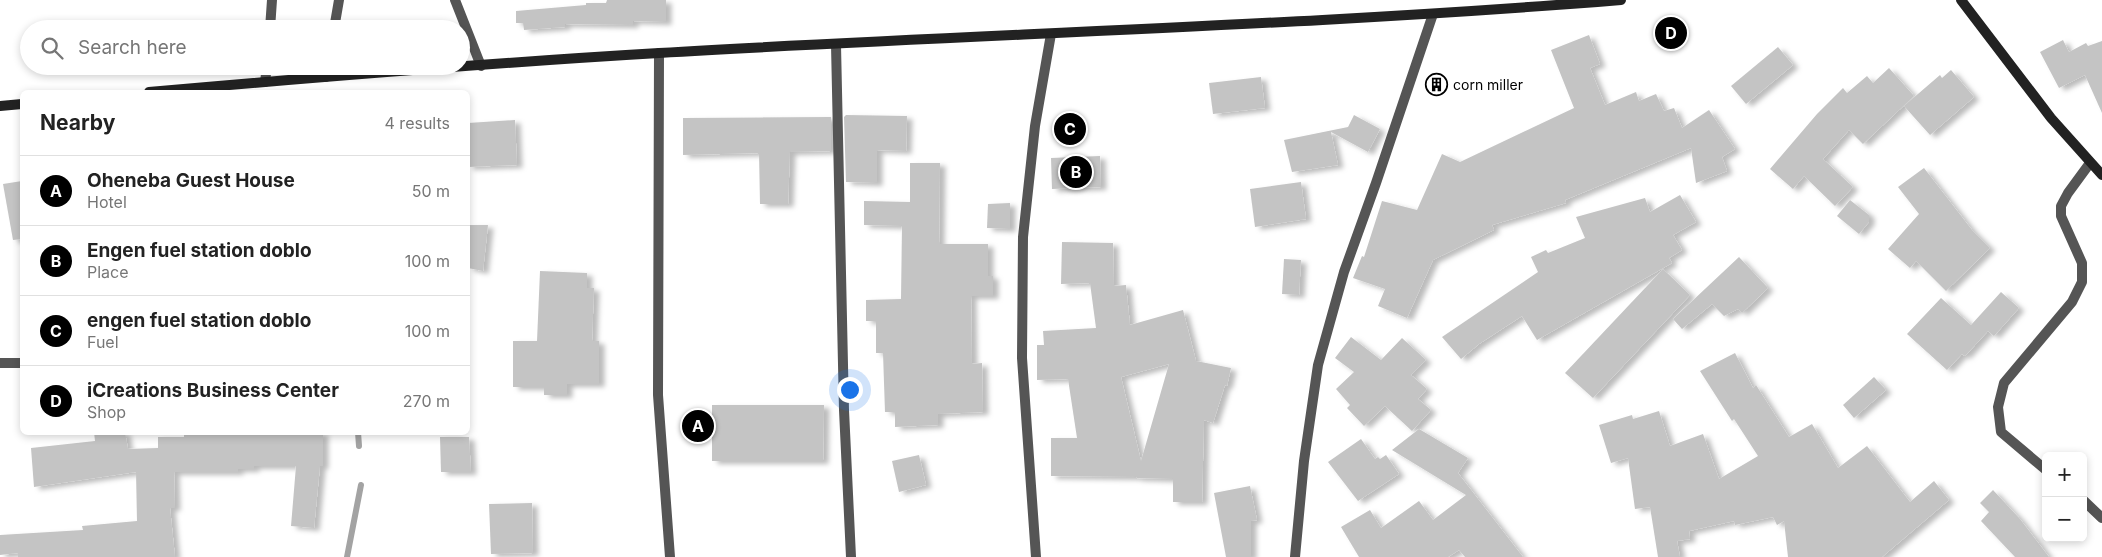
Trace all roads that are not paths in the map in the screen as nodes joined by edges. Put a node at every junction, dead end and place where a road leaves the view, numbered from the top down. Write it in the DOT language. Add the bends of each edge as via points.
graph roads {
  1 [pos="272,0"];
  2 [pos="339,0"];
  3 [pos="455,0"];
  4 [pos="1621,0"];
  5 [pos="1961,0"];
  6 [pos="1432,14"];
  7 [pos="271,20"];
  8 [pos="336,20"];
  9 [pos="463,20"];
  10 [pos="1051,34"];
  11 [pos="470,38"];
  12 [pos="836,45"];
  13 [pos="659,53"];
  14 [pos="470,66"];
  15 [pos="481,66"];
  16 [pos="265,75"];
  17 [pos="308,75"];
  18 [pos="265,82"];
  19 [pos="172,90"];
  20 [pos="20,104"];
  21 [pos="0,106"];
  22 [pos="2090,163"];
  23 [pos="2102,175"];
  24 [pos="20,363"];
  25 [pos="0,364"];
  26 [pos="2042,467"];
  27 [pos="2087,504"];
  28 [pos="2102,518"];
  29 [pos="670,557"];
  30 [pos="850,557"];
  31 [pos="1036,557"];
  32 [pos="1295,557"];
  1 -- 7 [label="street"];
  2 -- 8 [label="street"];
  3 -- 9 [label="street"];
  4 -- 6 [label="main road"];
  5 -- 22 [label="main road" via="2051,118"];
  6 -- 10 [label="main road"];
  6 -- 32 [label="street" via="1344,272 1318,365"];
  10 -- 12 [label="main road"];
  10 -- 31 [label="street" via="1023,237 1022,358"];
  11 -- 15 [label="street"];
  12 -- 13 [label="main road"];
  12 -- 30 [label="street"];
  13 -- 15 [label="main road"];
  13 -- 29 [label="street" via="658,395"];
  14 -- 15 [label="main road"];
  16 -- 18 [label="street"];
  17 -- 18 [label="main road"];
  18 -- 19 [label="main road"];
  20 -- 21 [label="main road"];
  22 -- 23 [label="main road"];
  22 -- 26 [label="street" via="2061,206 2061,216 2082,264 2082,282 2072,302 2004,383 1998,407 2001,432"];
  24 -- 25 [label="street"];
  27 -- 28 [label="street"];
}
